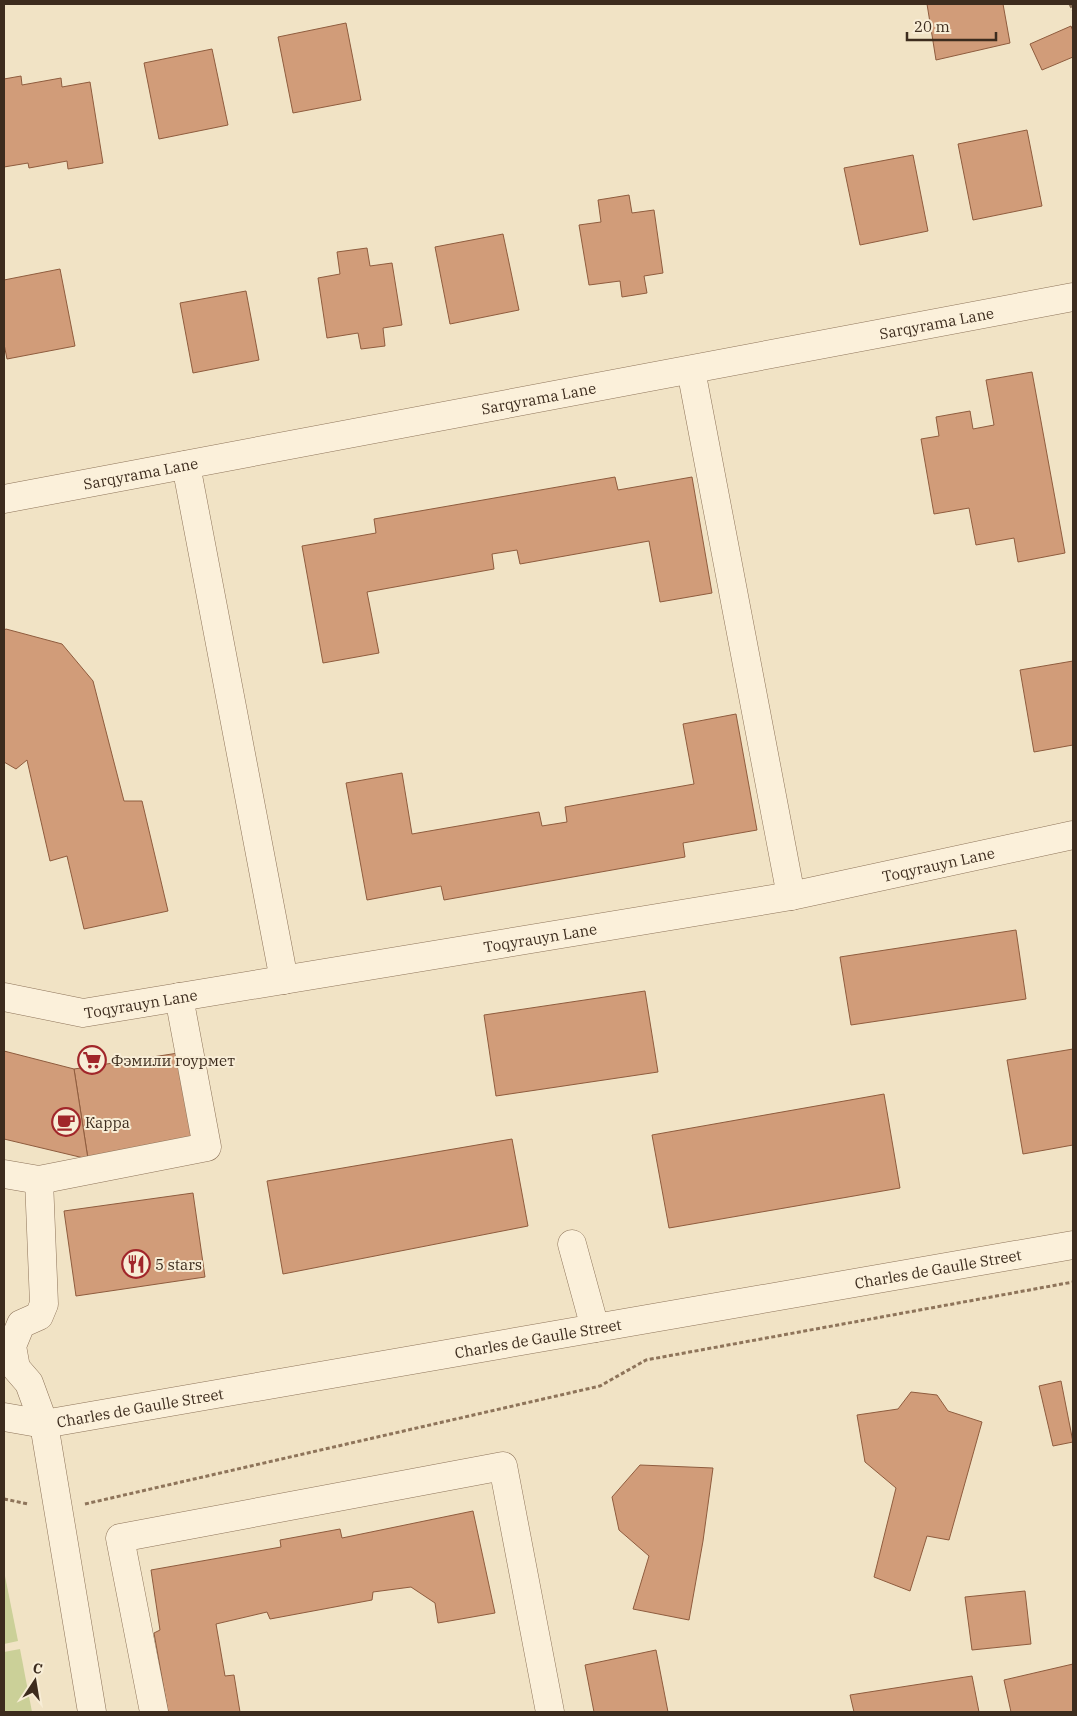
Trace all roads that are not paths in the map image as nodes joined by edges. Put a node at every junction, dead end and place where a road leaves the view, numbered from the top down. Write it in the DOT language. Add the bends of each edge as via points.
graph roads {
  1 [pos="1073,297"];
  2 [pos="691,370"];
  3 [pos="186,465"];
  4 [pos="4,499"];
  5 [pos="1073,835"];
  6 [pos="791,896"];
  7 [pos="284,980"];
  8 [pos="4,997"];
  9 [pos="180,997"];
  10 [pos="4,1174"];
  11 [pos="39,1180"];
  12 [pos="572,1244"];
  13 [pos="1073,1245"];
  14 [pos="595,1328"];
  15 [pos="4,1417"];
  16 [pos="44,1424"];
  17 [pos="92,1712"];
  18 [pos="154,1712"];
  19 [pos="550,1712"];
  1 -- 2 [label="street, Sarqyrama Lane"];
  2 -- 3 [label="street, Sarqyrama Lane"];
  2 -- 6 [label="street"];
  3 -- 4 [label="street, Sarqyrama Lane"];
  3 -- 7 [label="street"];
  5 -- 6 [label="street, Toqyrauyn Lane"];
  6 -- 7 [label="street, Toqyrauyn Lane"];
  7 -- 9 [label="street, Toqyrauyn Lane"];
  8 -- 9 [label="street, Toqyrauyn Lane" via="83,1013"];
  9 -- 11 [label="street" via="208,1147"];
  10 -- 11 [label="street"];
  11 -- 16 [label="street" via="44,1304 39,1316 21,1324 12,1346 16,1368 29,1382"];
  12 -- 14 [label="street"];
  13 -- 14 [label="street, Charles de Gaulle Street"];
  14 -- 16 [label="street, Charles de Gaulle Street"];
  15 -- 16 [label="street, Charles de Gaulle Street"];
  16 -- 17 [label="street"];
  18 -- 19 [label="street" via="120,1538 503,1466"];
}
